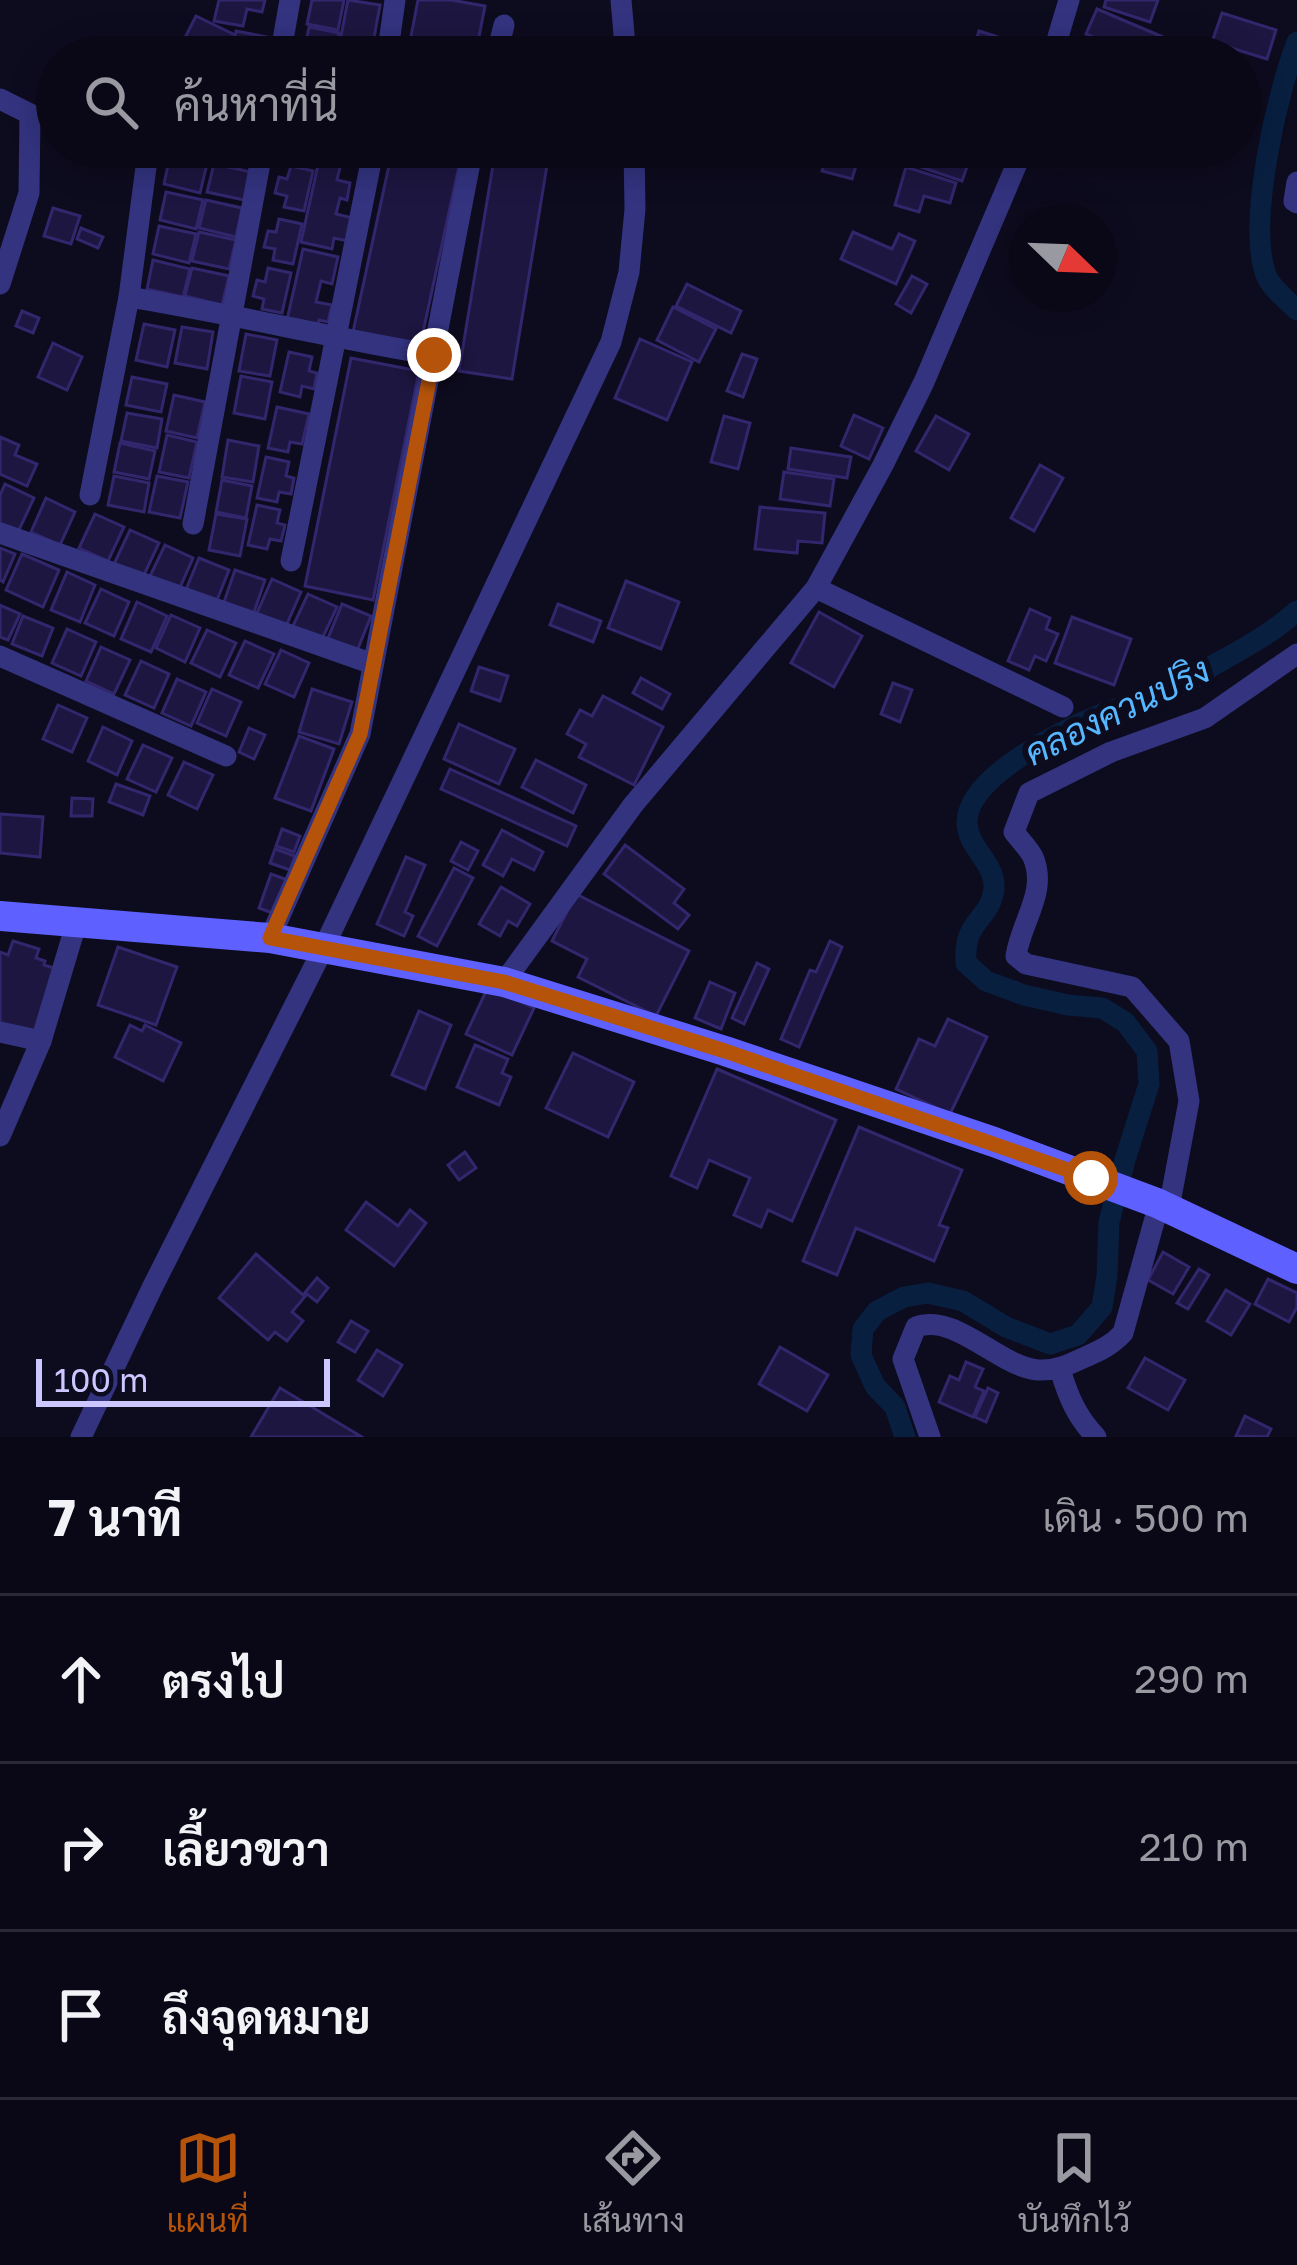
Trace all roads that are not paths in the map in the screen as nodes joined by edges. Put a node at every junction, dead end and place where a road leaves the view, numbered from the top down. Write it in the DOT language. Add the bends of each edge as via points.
graph roads {
  1 [pos="290,0"];
  2 [pos="395,0"];
  3 [pos="621,0"];
  4 [pos="1069,0"];
  5 [pos="504,26"];
  6 [pos="284,36"];
  7 [pos="391,36"];
  8 [pos="501,36"];
  9 [pos="624,36"];
  10 [pos="1058,36"];
  11 [pos="0,99"];
  12 [pos="146,168"];
  13 [pos="259,168"];
  14 [pos="370,168"];
  15 [pos="469,168"];
  16 [pos="634,168"];
  17 [pos="1015,168"];
  18 [pos="1297,182"];
  19 [pos="1297,203"];
  20 [pos="0,284"];
  21 [pos="129,297"];
  22 [pos="232,314"];
  23 [pos="337,338"];
  24 [pos="434,355"];
  25 [pos="90,495"];
  26 [pos="193,524"];
  27 [pos="0,533"];
  28 [pos="291,562"];
  29 [pos="816,588"];
  30 [pos="1297,654"];
  31 [pos="0,656"];
  32 [pos="374,664"];
  33 [pos="1063,707"];
  34 [pos="226,756"];
  35 [pos="0,916"];
  36 [pos="77,921"];
  37 [pos="270,938"];
  38 [pos="322,949"];
  39 [pos="504,982"];
  40 [pos="0,1032"];
  41 [pos="40,1041"];
  42 [pos="0,1136"];
  43 [pos="1161,1205"];
  44 [pos="1297,1269"];
  45 [pos="1060,1369"];
  46 [pos="81,1437"];
  47 [pos="930,1437"];
  48 [pos="1096,1437"];
  1 -- 6 [label="street"];
  2 -- 7 [label="street"];
  3 -- 9 [label="street"];
  4 -- 10 [label="street"];
  5 -- 8 [label="street"];
  11 -- 20 [label="street" via="31,114 28,193"];
  12 -- 21 [label="street"];
  13 -- 22 [label="street"];
  14 -- 23 [label="street"];
  15 -- 24 [label="street"];
  16 -- 38 [label="street" via="629,272 611,342"];
  17 -- 29 [label="street" via="924,382"];
  18 -- 19 [label="street"];
  21 -- 22 [label="street"];
  21 -- 25 [label="street"];
  22 -- 23 [label="street"];
  22 -- 26 [label="street"];
  23 -- 24 [label="street"];
  23 -- 28 [label="street"];
  24 -- 32 [label="street"];
  27 -- 32 [label="street"];
  29 -- 33 [label="street"];
  29 -- 39 [label="street" via="633,805"];
  30 -- 43 [label="street" via="1205,718 1029,793 1014,832 1033,858 1038,894 1016,956 1132,987 1179,1040 1189,1101"];
  31 -- 34 [label="street"];
  32 -- 37 [label="street" via="360,734"];
  35 -- 36 [label="street"];
  36 -- 37 [label="street"];
  36 -- 41 [label="street"];
  37 -- 38 [label="street"];
  38 -- 39 [label="street"];
  38 -- 46 [label="street"];
  39 -- 43 [label="street"];
  40 -- 41 [label="street"];
  41 -- 42 [label="street"];
  43 -- 44 [label="street"];
  43 -- 45 [label="street" via="1123,1334"];
  45 -- 47 [label="street" via="1033,1370 946,1327 916,1327 903,1359"];
  45 -- 48 [label="street" via="1069,1400"];
}
